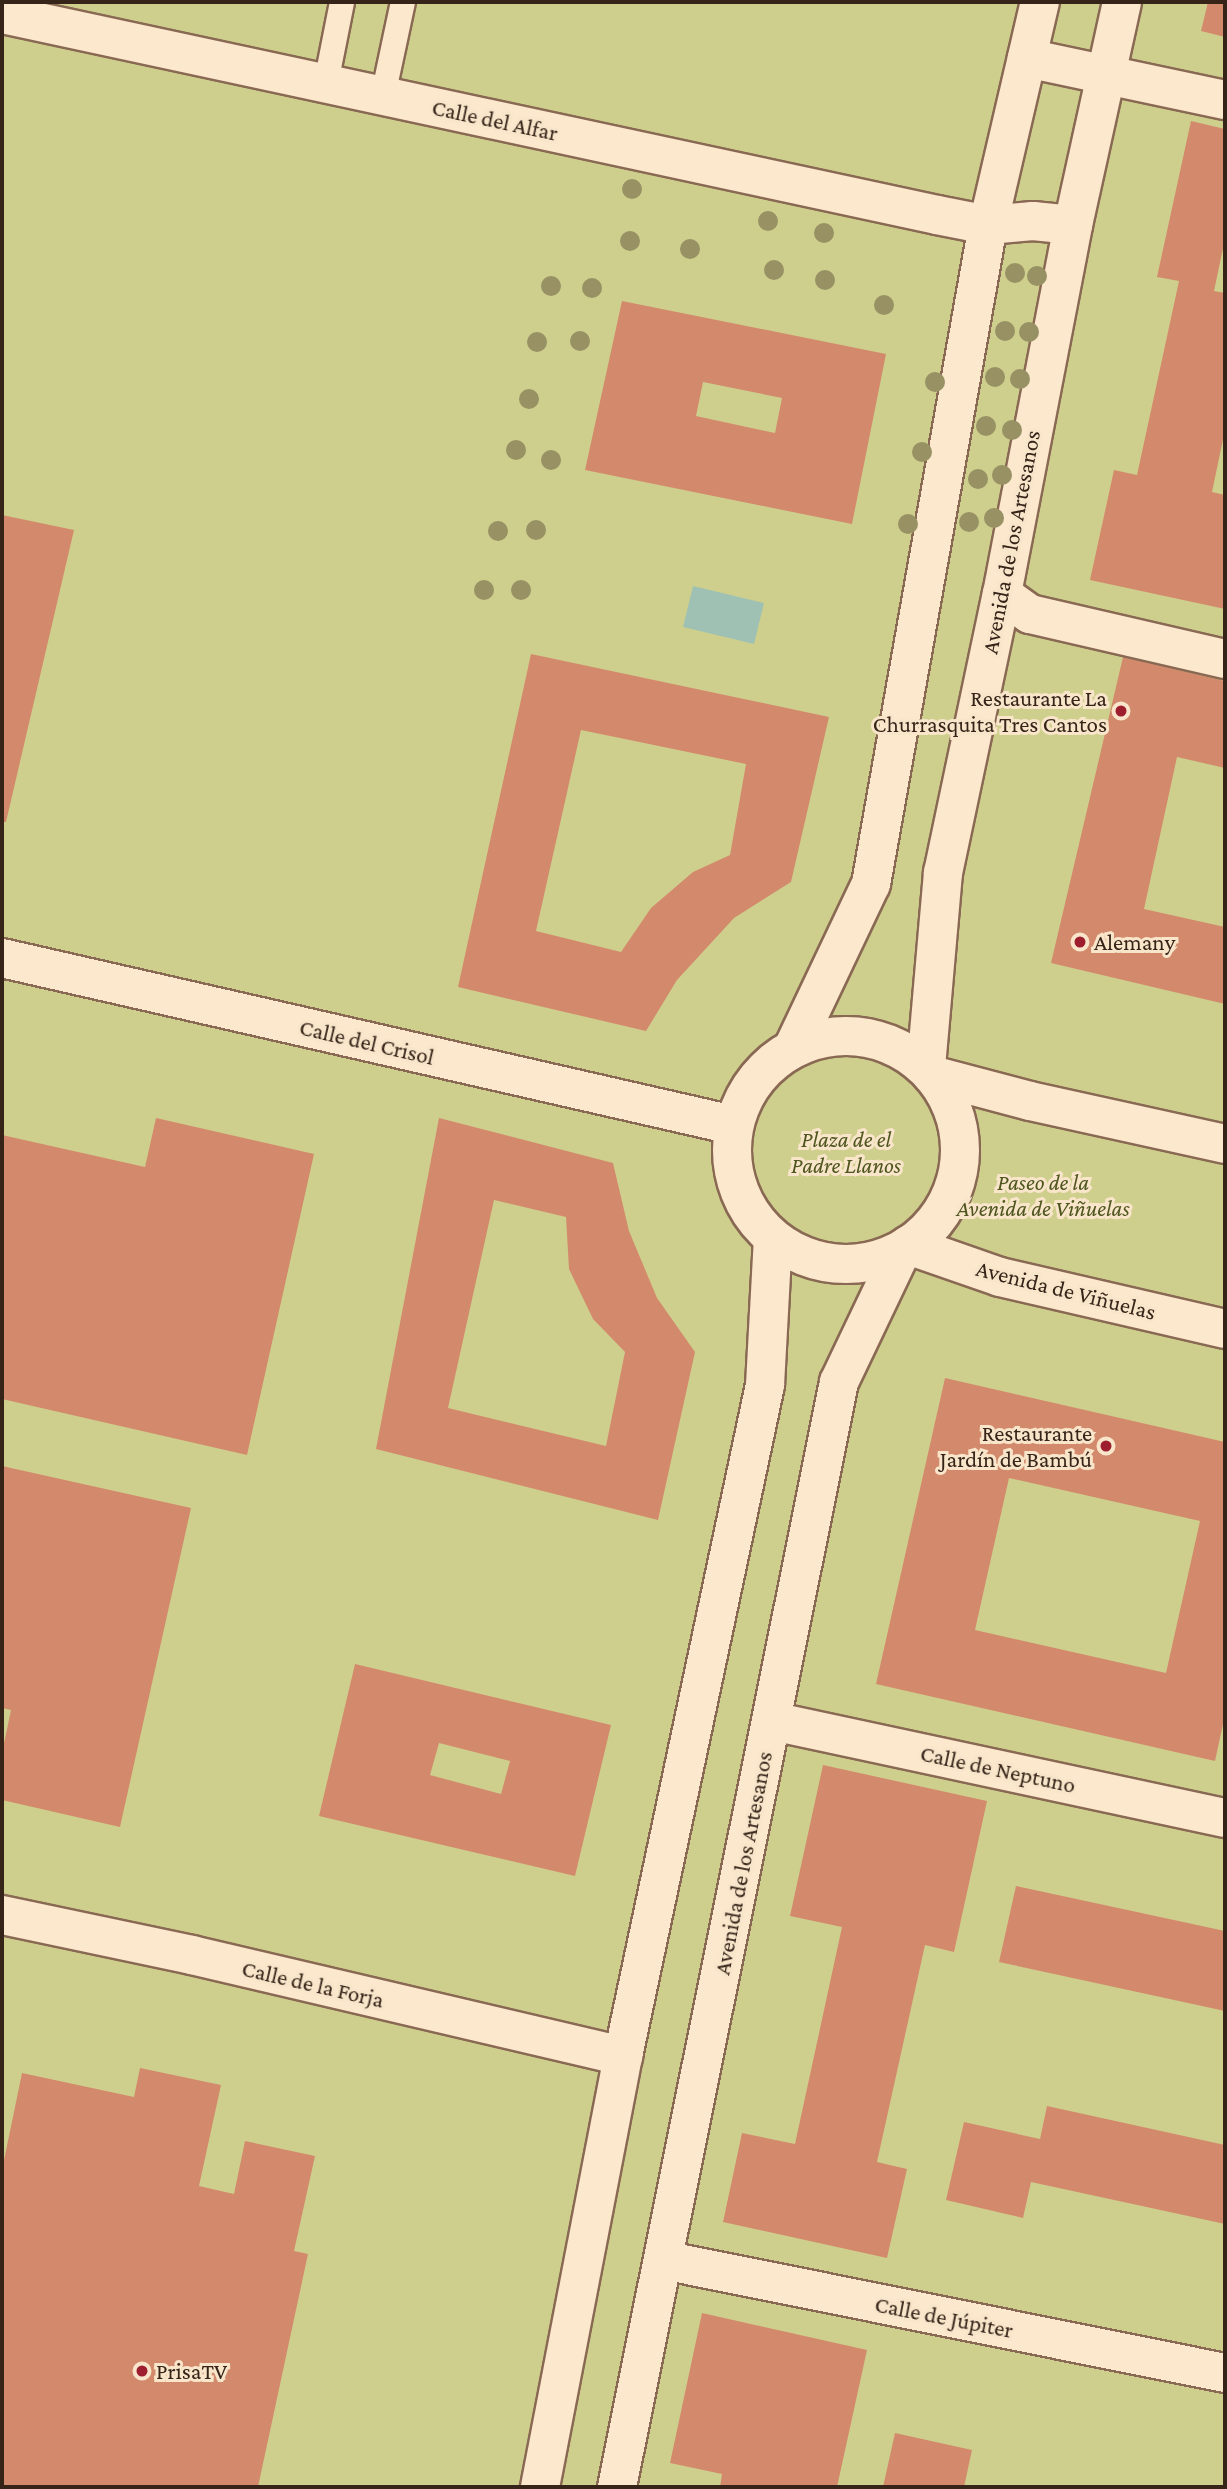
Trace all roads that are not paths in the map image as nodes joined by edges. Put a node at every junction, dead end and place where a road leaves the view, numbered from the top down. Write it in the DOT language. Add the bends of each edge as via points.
graph roads {
  1 [pos="342,2"];
  2 [pos="403,2"];
  3 [pos="1040,2"];
  4 [pos="1122,2"];
  5 [pos="2,14"];
  6 [pos="1027,58"];
  7 [pos="1107,76"];
  8 [pos="326,83"];
  9 [pos="383,96"];
  10 [pos="1225,100"];
  11 [pos="988,225"];
  12 [pos="1073,225"];
  13 [pos="1002,594"];
  14 [pos="1225,659"];
  15 [pos="2,958"];
  16 [pos="793,1048"];
  17 [pos="929,1071"];
  18 [pos="733,1125"];
  19 [pos="1225,1144"];
  20 [pos="773,1239"];
  21 [pos="905,1248"];
  22 [pos="1225,1329"];
  23 [pos="772,1721"];
  24 [pos="1225,1818"];
  25 [pos="2,1915"];
  26 [pos="623,2056"];
  27 [pos="663,2260"];
  28 [pos="1225,2373"];
  29 [pos="540,2487"];
  30 [pos="617,2487"];
  1 -- 8 [label="lane"];
  2 -- 9 [label="lane"];
  3 -- 6 [label="street"];
  4 -- 7 [label="street, Avenida de los Artesanos"];
  5 -- 8 [label="street, Calle del Alfar"];
  6 -- 7 [label="street"];
  6 -- 11 [label="street"];
  7 -- 10 [label="street"];
  7 -- 12 [label="street, Avenida de los Artesanos"];
  8 -- 9 [label="street, Calle del Alfar"];
  9 -- 11 [label="street, Calle del Alfar"];
  11 -- 12 [label="street" via="1033,221"];
  11 -- 16 [label="street" via="871,884"];
  12 -- 13 [label="street, Avenida de los Artesanos"];
  13 -- 14 [label="street" via="1030,614"];
  13 -- 17 [label="street, Avenida de los Artesanos" via="943,873"];
  15 -- 18 [label="street, Calle del Crisol"];
  16 -- 17 [label="street" via="829,1037 877,1039 903,1050"];
  16 -- 18 [label="street" via="765,1068 745,1094"];
  17 -- 19 [label="street" via="1030,1101"];
  17 -- 21 [label="street" via="945,1092 958,1122 961,1154 956,1185 936,1223"];
  18 -- 20 [label="street" via="730,1157 737,1188 751,1216"];
  20 -- 21 [label="street" via="822,1263 850,1265 877,1261"];
  20 -- 26 [label="street" via="765,1385"];
  21 -- 22 [label="street, Avenida de Viñuelas" via="1000,1277"];
  21 -- 23 [label="street, Avenida de los Artesanos" via="839,1382"];
  23 -- 24 [label="street, Calle de Neptuno"];
  23 -- 27 [label="street, Avenida de los Artesanos"];
  25 -- 26 [label="street, Calle de la Forja"];
  26 -- 29 [label="street"];
  27 -- 28 [label="street, Calle de Júpiter"];
  27 -- 30 [label="street, Avenida de los Artesanos"];
}
